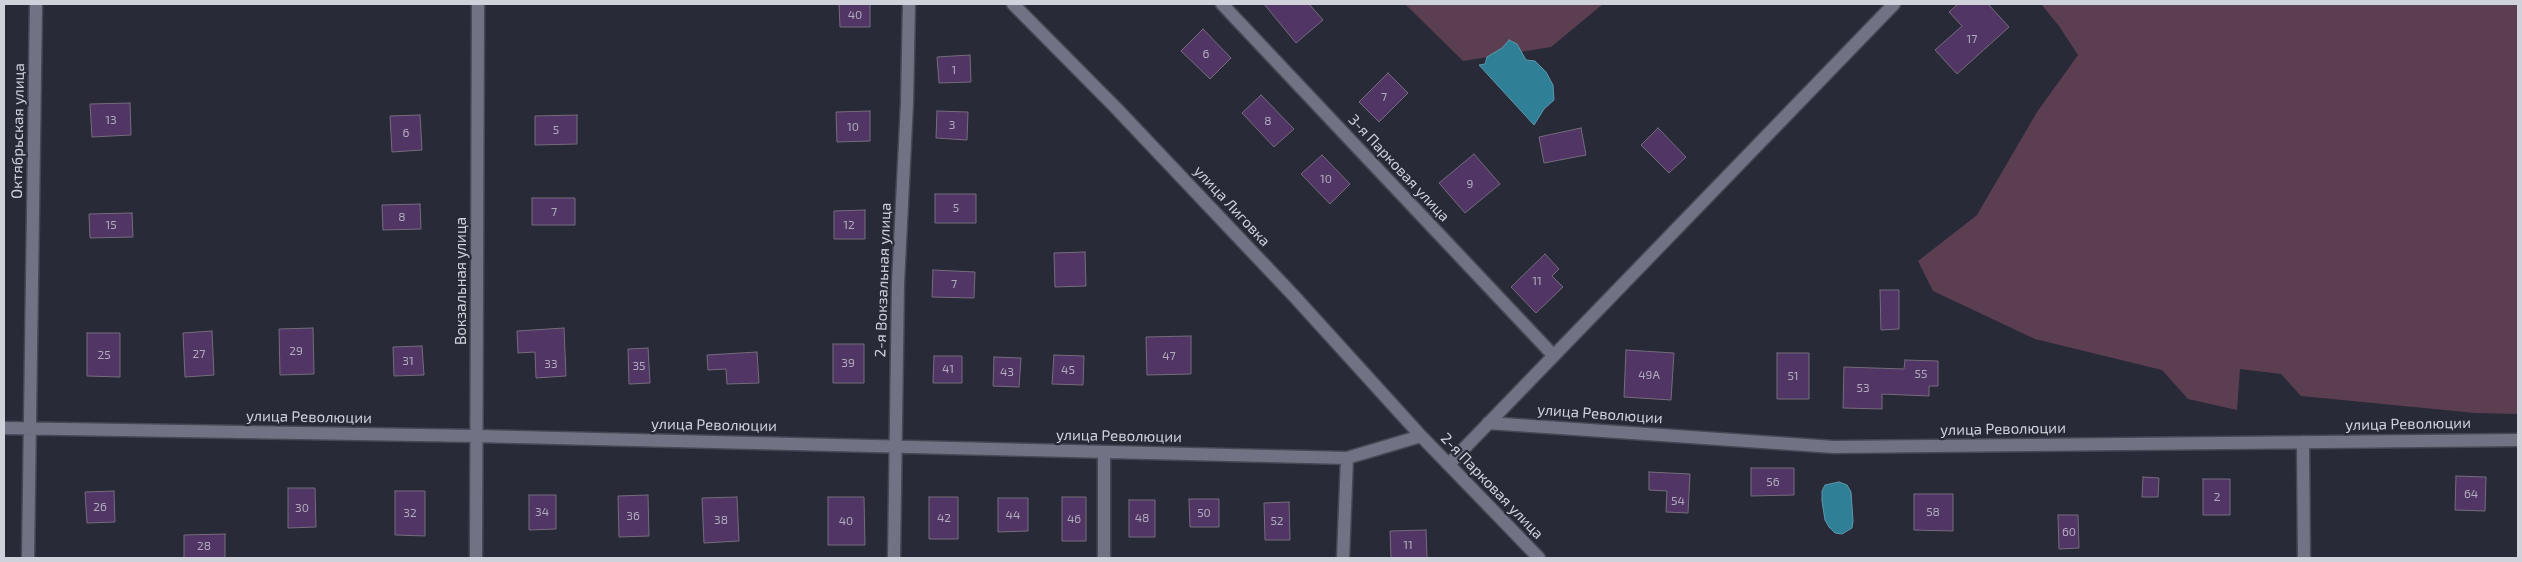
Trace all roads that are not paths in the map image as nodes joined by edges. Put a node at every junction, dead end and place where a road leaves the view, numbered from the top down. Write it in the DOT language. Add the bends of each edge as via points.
graph roads {
  1 [pos="36,4"];
  2 [pos="478,4"];
  3 [pos="909,4"];
  4 [pos="1013,4"];
  5 [pos="1222,4"];
  6 [pos="1894,4"];
  7 [pos="1554,355"];
  8 [pos="1488,423"];
  9 [pos="4,428"];
  10 [pos="29,428"];
  11 [pos="477,436"];
  12 [pos="1421,436"];
  13 [pos="2518,440"];
  14 [pos="2303,442"];
  15 [pos="896,446"];
  16 [pos="1104,453"];
  17 [pos="1347,458"];
  18 [pos="1450,463"];
  19 [pos="28,558"];
  20 [pos="476,558"];
  21 [pos="894,558"];
  22 [pos="1104,558"];
  23 [pos="1343,558"];
  24 [pos="1538,558"];
  25 [pos="2304,558"];
  1 -- 10 [label="street, Октябрьская улица"];
  2 -- 11 [label="street, Вокзальная улица"];
  3 -- 15 [label="street, 2-я Вокзальная улица" via="898,283"];
  4 -- 12 [label="street, улица Лиговка" via="1294,296"];
  5 -- 7 [label="street, 3-я Парковая улица"];
  6 -- 7 [label="street"];
  7 -- 8 [label="street"];
  8 -- 14 [label="street, улица Революции" via="1834,447"];
  8 -- 18 [label="street"];
  9 -- 10 [label="street, улица Революции"];
  10 -- 11 [label="street, улица Революции"];
  10 -- 19 [label="street, Октябрьская улица"];
  11 -- 15 [label="street, улица Революции"];
  11 -- 20 [label="street, Вокзальная улица"];
  12 -- 17 [label="street, улица Революции"];
  12 -- 18 [label="street, 2-я Парковая улица"];
  13 -- 14 [label="street, улица Революции"];
  14 -- 25 [label="street"];
  15 -- 16 [label="street, улица Революции"];
  15 -- 21 [label="street, 2-я Вокзальная улица"];
  16 -- 17 [label="street, улица Революции"];
  16 -- 22 [label="street"];
  17 -- 23 [label="street"];
  18 -- 24 [label="street, 2-я Парковая улица"];
}
